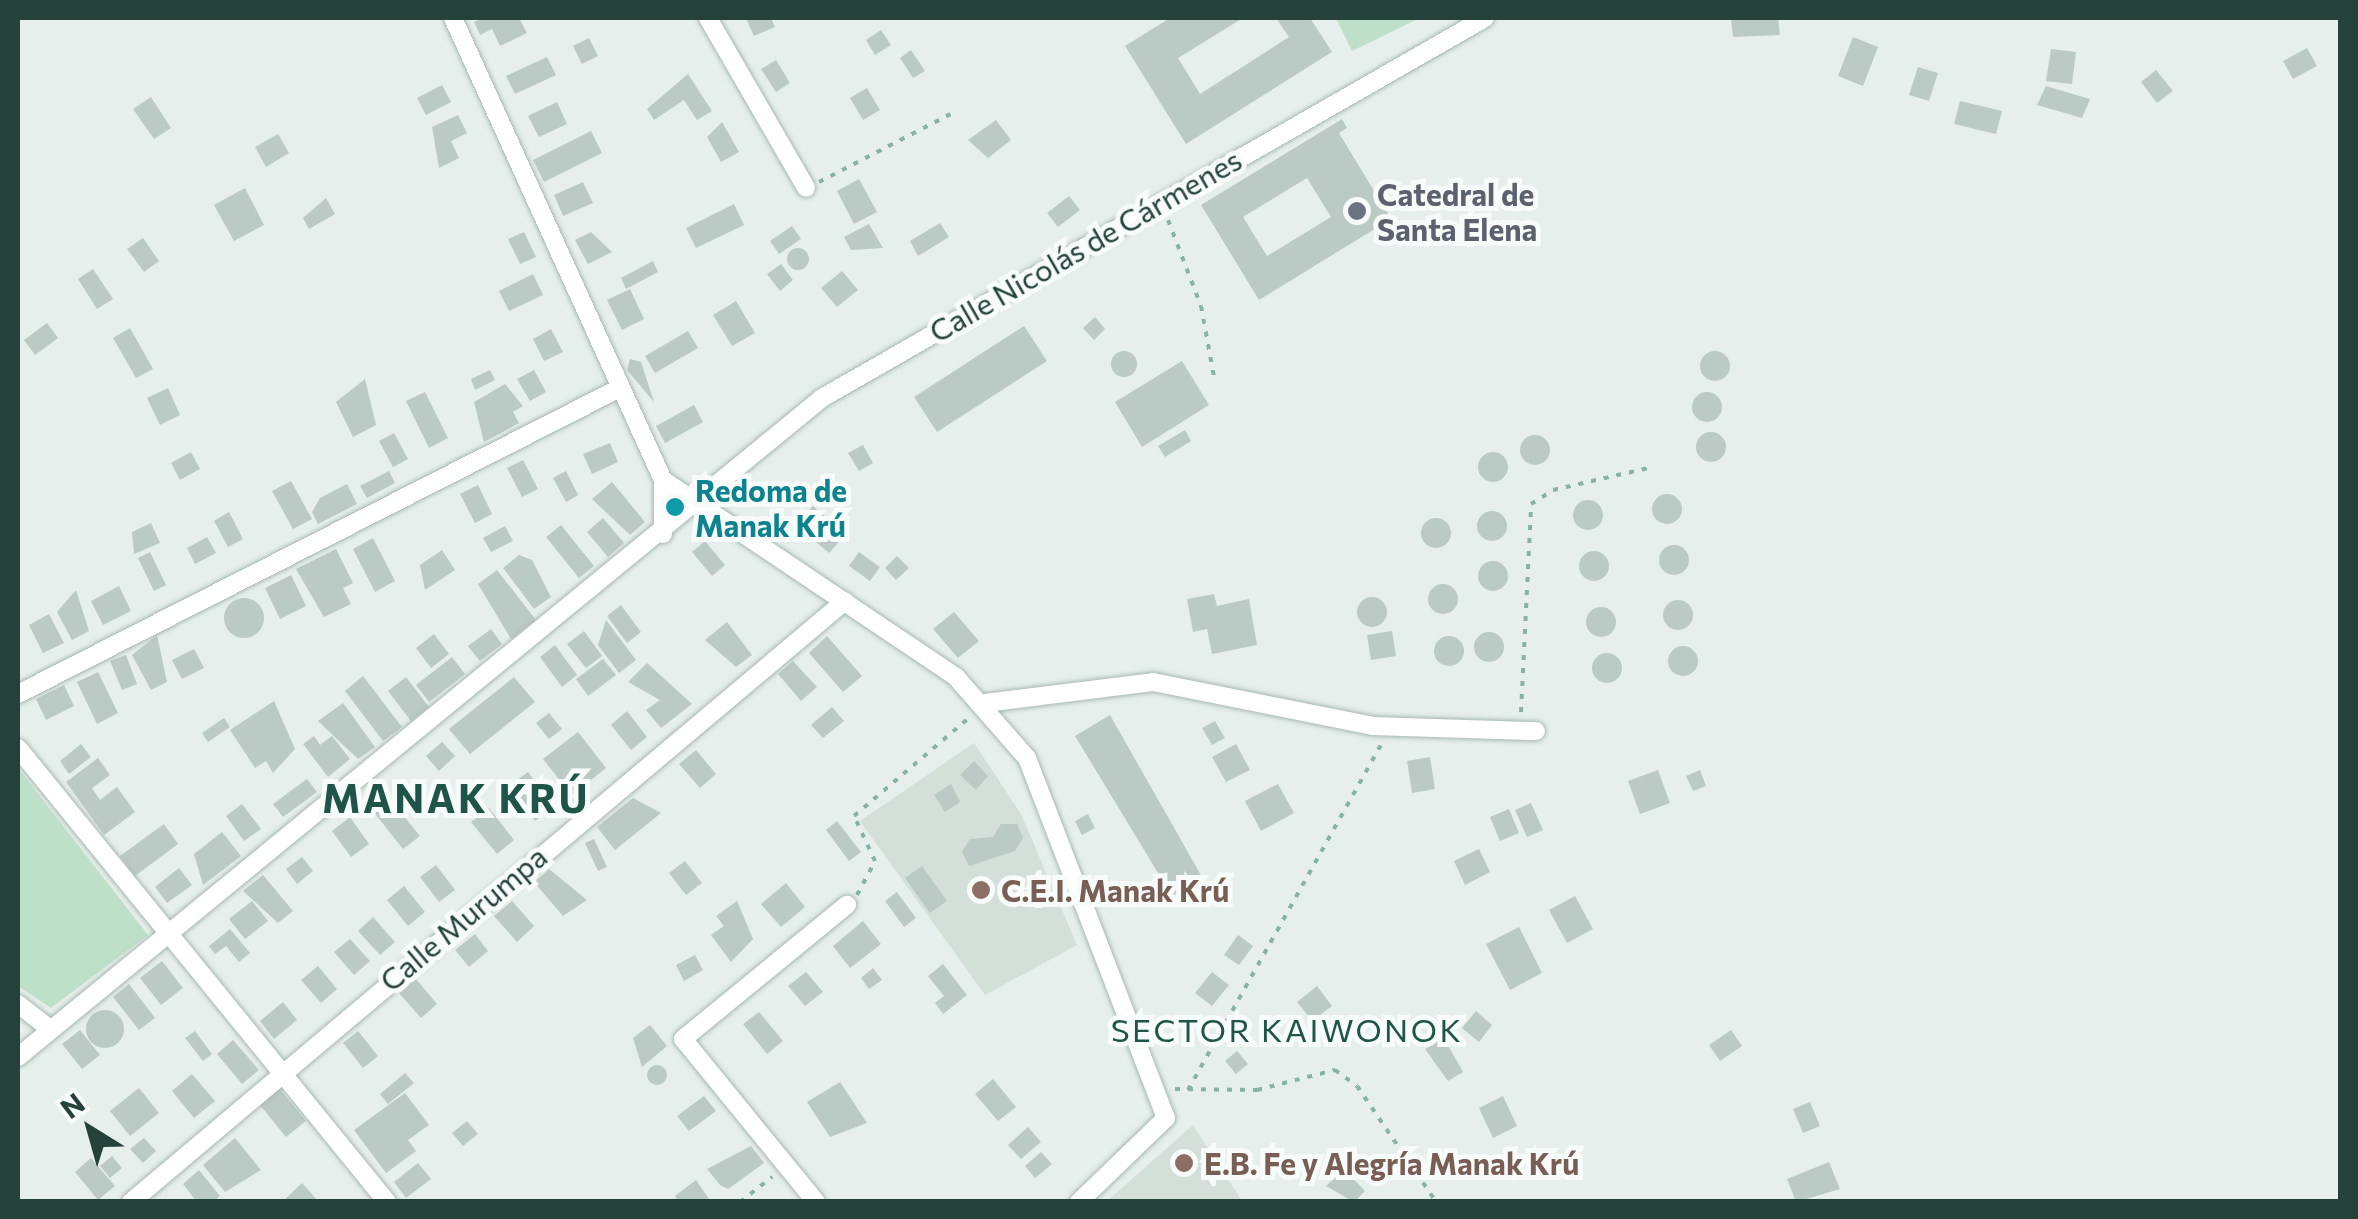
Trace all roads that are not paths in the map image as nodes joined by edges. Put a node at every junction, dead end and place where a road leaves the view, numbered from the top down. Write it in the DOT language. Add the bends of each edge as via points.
graph roads {
  1 [pos="453,18"];
  2 [pos="708,18"];
  3 [pos="1485,18"];
  4 [pos="806,188"];
  5 [pos="618,389"];
  6 [pos="663,480"];
  7 [pos="704,500"];
  8 [pos="663,534"];
  9 [pos="845,601"];
  10 [pos="18,694"];
  11 [pos="985,703"];
  12 [pos="1528,731"];
  13 [pos="18,748"];
  14 [pos="847,905"];
  15 [pos="166,934"];
  16 [pos="18,1004"];
  17 [pos="50,1028"];
  18 [pos="18,1057"];
  19 [pos="280,1073"];
  20 [pos="131,1202"];
  21 [pos="387,1202"];
  22 [pos="816,1202"];
  23 [pos="1078,1202"];
  1 -- 5 [label="street"];
  2 -- 4 [label="street"];
  3 -- 7 [label="street, Calle Nicolás de Cármenes" via="1394,62 1162,207 847,381"];
  5 -- 6 [label="street"];
  5 -- 10 [label="street"];
  6 -- 7 [label="street"];
  6 -- 8 [label="street"];
  7 -- 8 [label="street, Calle Nicolás de Cármenes"];
  7 -- 9 [label="street"];
  8 -- 15 [label="street, Calle Nicolás de Cármenes"];
  9 -- 11 [label="street"];
  9 -- 19 [label="street, Calle Murumpa"];
  11 -- 12 [label="street" via="1154,682 1390,728"];
  11 -- 23 [label="street" via="1039,784 1158,1089 1164,1124"];
  13 -- 15 [label="street"];
  14 -- 22 [label="street" via="683,1039"];
  15 -- 17 [label="street, Calle Nicolás de Cármenes"];
  15 -- 19 [label="street"];
  16 -- 17 [label="street"];
  17 -- 18 [label="street, Calle Nicolás de Cármenes"];
  19 -- 20 [label="street, Calle Murumpa"];
  19 -- 21 [label="street"];
}
